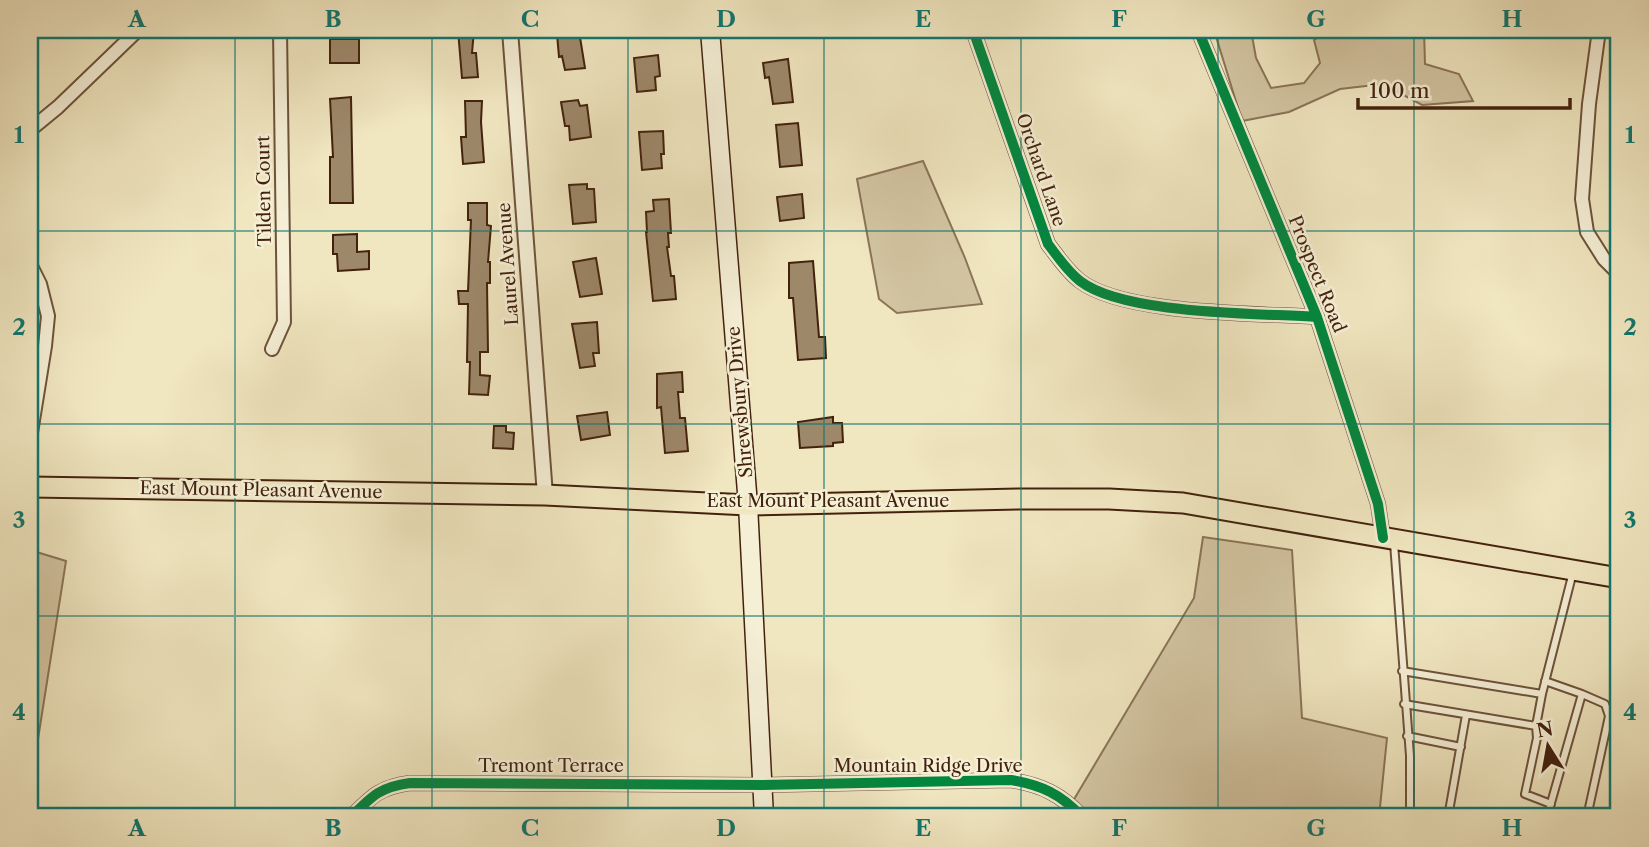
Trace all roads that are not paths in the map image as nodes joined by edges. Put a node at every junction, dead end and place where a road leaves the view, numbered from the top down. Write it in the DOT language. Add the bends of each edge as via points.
graph roads {
  1 [pos="138,30"];
  2 [pos="280,30"];
  3 [pos="510,30"];
  4 [pos="710,30"];
  5 [pos="973,30"];
  6 [pos="1198,30"];
  7 [pos="1599,30"];
  8 [pos="30,131"];
  9 [pos="30,264"];
  10 [pos="1619,274"];
  11 [pos="1317,317"];
  12 [pos="272,349"];
  13 [pos="30,439"];
  14 [pos="30,486"];
  15 [pos="545,495"];
  16 [pos="748,505"];
  17 [pos="1389,538"];
  18 [pos="1573,570"];
  19 [pos="1619,578"];
  20 [pos="1402,671"];
  21 [pos="1545,681"];
  22 [pos="1542,694"];
  23 [pos="1582,694"];
  24 [pos="1404,704"];
  25 [pos="1619,704"];
  26 [pos="1608,710"];
  27 [pos="1466,715"];
  28 [pos="1536,726"];
  29 [pos="1407,736"];
  30 [pos="1461,747"];
  31 [pos="762,785"];
  32 [pos="1551,804"];
  33 [pos="351,817"];
  34 [pos="764,817"];
  35 [pos="1082,817"];
  36 [pos="1410,817"];
  37 [pos="1448,817"];
  38 [pos="1547,817"];
  39 [pos="1587,817"];
  1 -- 8 [label="street"];
  2 -- 12 [label="street, Tilden Court" via="284,322"];
  3 -- 15 [label="street, Laurel Avenue"];
  4 -- 16 [label="main road, Shrewsbury Drive"];
  5 -- 11 [label="street, Orchard Lane" via="1048,244 1080,281 1118,299 1161,307"];
  6 -- 11 [label="street, Prospect Road"];
  7 -- 10 [label="street" via="1582,199 1587,232"];
  9 -- 13 [label="street" via="48,316"];
  11 -- 17 [label="street, Prospect Road"];
  14 -- 15 [label="main road, East Mount Pleasant Avenue"];
  15 -- 16 [label="main road, East Mount Pleasant Avenue"];
  16 -- 17 [label="main road, East Mount Pleasant Avenue" via="1146,501 1183,503"];
  16 -- 31 [label="main road, Shrewsbury Drive"];
  17 -- 18 [label="main road, East Mount Pleasant Avenue"];
  17 -- 20 [label="lane"];
  18 -- 19 [label="main road, East Mount Pleasant Avenue"];
  18 -- 21 [label="lane"];
  20 -- 22 [label="lane"];
  20 -- 24 [label="lane"];
  21 -- 22 [label="lane"];
  21 -- 23 [label="lane"];
  22 -- 28 [label="lane"];
  23 -- 26 [label="lane" via="1605,704"];
  23 -- 32 [label="lane"];
  24 -- 27 [label="lane"];
  24 -- 29 [label="lane"];
  25 -- 26 [label="lane"];
  26 -- 39 [label="lane"];
  27 -- 28 [label="lane"];
  27 -- 30 [label="lane"];
  28 -- 32 [label="lane" via="1525,794"];
  29 -- 30 [label="lane"];
  29 -- 36 [label="lane"];
  30 -- 37 [label="lane"];
  31 -- 33 [label="street, Tremont Terrace" via="410,783 374,793"];
  31 -- 34 [label="main road, Shrewsbury Drive"];
  31 -- 35 [label="street, Mountain Ridge Drive" via="1011,780 1055,793"];
  32 -- 38 [label="lane"];
}
